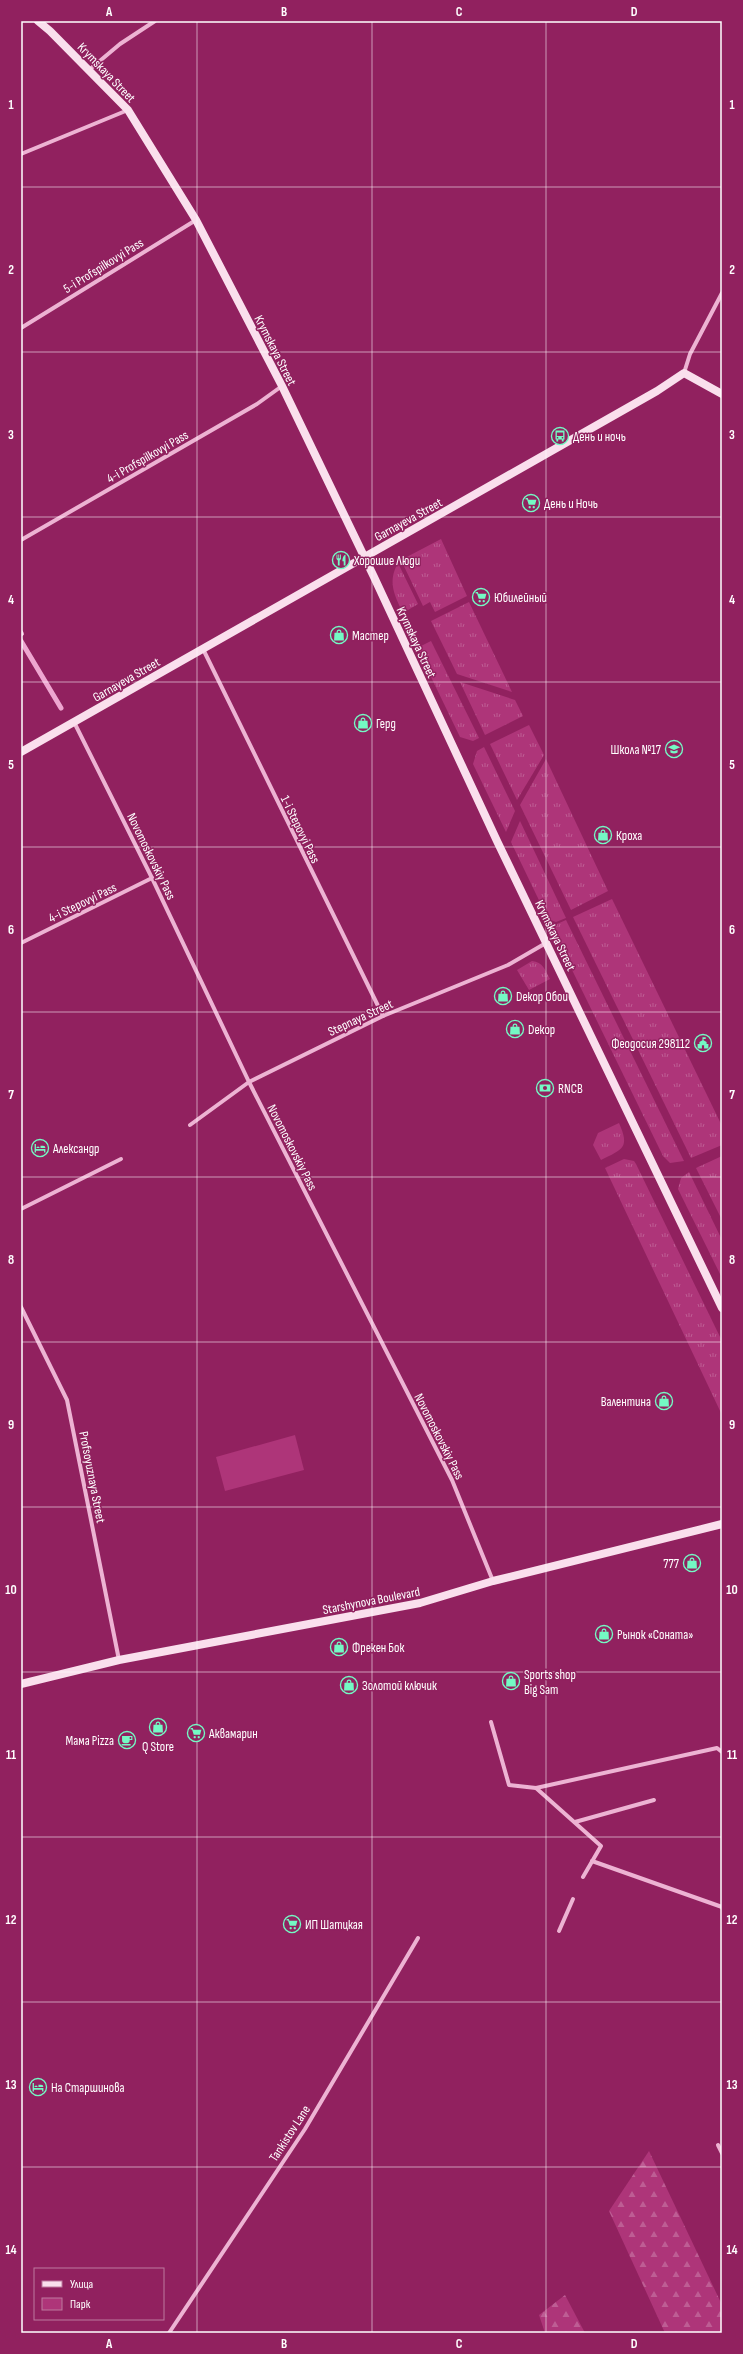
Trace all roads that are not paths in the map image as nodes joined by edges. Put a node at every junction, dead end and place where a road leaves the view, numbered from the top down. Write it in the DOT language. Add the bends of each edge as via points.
graph roads {
  1 [pos="38,21"];
  2 [pos="155,21"];
  3 [pos="89,70"];
  4 [pos="128,110"];
  5 [pos="21,154"];
  6 [pos="196,220"];
  7 [pos="722,293"];
  8 [pos="21,328"];
  9 [pos="684,372"];
  10 [pos="282,386"];
  11 [pos="722,394"];
  12 [pos="21,540"];
  13 [pos="364,558"];
  14 [pos="203,649"];
  15 [pos="74,722"];
  16 [pos="21,752"];
  17 [pos="152,878"];
  18 [pos="21,943"];
  19 [pos="547,943"];
  20 [pos="382,1016"];
  21 [pos="249,1082"];
  22 [pos="190,1125"];
  23 [pos="121,1159"];
  24 [pos="21,1209"];
  25 [pos="21,1306"];
  26 [pos="722,1308"];
  27 [pos="722,1524"];
  28 [pos="493,1581"];
  29 [pos="120,1660"];
  30 [pos="21,1684"];
  31 [pos="491,1722"];
  32 [pos="722,1752"];
  33 [pos="536,1788"];
  34 [pos="654,1800"];
  35 [pos="575,1822"];
  36 [pos="592,1862"];
  37 [pos="583,1877"];
  38 [pos="573,1898"];
  39 [pos="722,1907"];
  40 [pos="559,1931"];
  41 [pos="418,1938"];
  42 [pos="718,2145"];
  43 [pos="722,2153"];
  44 [pos="169,2333"];
  1 -- 3 [label="street, Krymskaya Street"];
  2 -- 3 [label="street" via="120,44"];
  3 -- 4 [label="street, Krymskaya Street"];
  4 -- 5 [label="street"];
  4 -- 6 [label="street, Krymskaya Street"];
  6 -- 8 [label="street, 5-i Profspilkovyi Pass"];
  6 -- 10 [label="street, Krymskaya Street"];
  7 -- 9 [label="street" via="690,354"];
  9 -- 11 [label="street"];
  9 -- 13 [label="street, Garnayeva Street" via="644,398"];
  10 -- 12 [label="street, 4-i Profspilkovyi Pass" via="258,404"];
  10 -- 13 [label="street, Krymskaya Street"];
  13 -- 14 [label="street, Garnayeva Street"];
  13 -- 19 [label="street, Krymskaya Street"];
  14 -- 15 [label="street, Garnayeva Street"];
  14 -- 20 [label="street, 1-i Stepovyi Pass"];
  15 -- 16 [label="street, Garnayeva Street"];
  15 -- 17 [label="street, Novomoskovskiy Pass"];
  17 -- 18 [label="street, 4-i Stepovyi Pass"];
  17 -- 21 [label="street, Novomoskovskiy Pass"];
  19 -- 20 [label="street, Stepnaya Street" via="508,965"];
  19 -- 26 [label="street, Krymskaya Street"];
  20 -- 21 [label="street, Stepnaya Street"];
  21 -- 22 [label="street, Stepnaya Street"];
  21 -- 28 [label="street, Novomoskovskiy Pass" via="452,1480"];
  23 -- 24 [label="street"];
  25 -- 29 [label="street, Profsoyuznaya Street" via="67,1400"];
  27 -- 28 [label="street, Starshynova Boulevard"];
  28 -- 29 [label="street, Starshynova Boulevard" via="420,1603"];
  29 -- 30 [label="street, Starshynova Boulevard"];
  31 -- 33 [label="street" via="509,1785"];
  32 -- 33 [label="street" via="717,1748"];
  33 -- 35 [label="street"];
  34 -- 35 [label="street"];
  35 -- 36 [label="street" via="601,1846"];
  36 -- 37 [label="street"];
  36 -- 39 [label="street"];
  38 -- 40 [label="street"];
  41 -- 44 [label="street, Tankistov Lane" via="305,2129"];
  42 -- 43 [label="street"];
}
